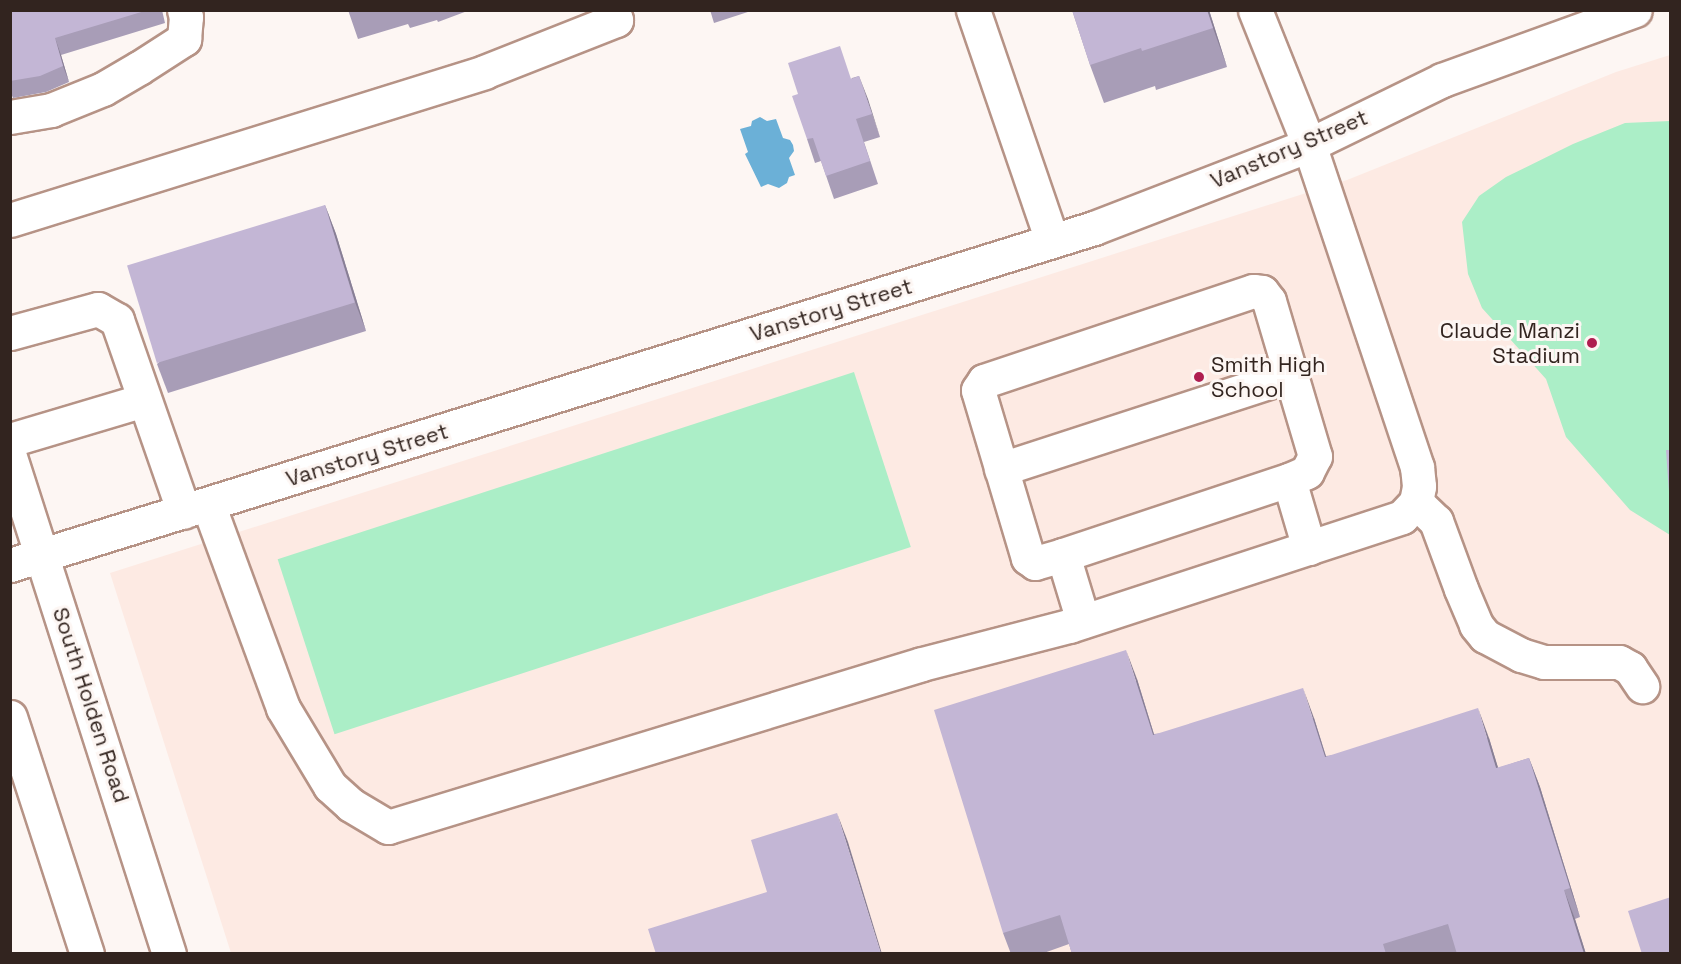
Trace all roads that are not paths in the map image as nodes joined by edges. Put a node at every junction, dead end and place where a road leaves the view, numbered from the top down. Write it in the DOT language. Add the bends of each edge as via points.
graph roads {
  1 [pos="184,10"];
  2 [pos="614,10"];
  3 [pos="973,10"];
  4 [pos="1255,10"];
  5 [pos="1635,10"];
  6 [pos="10,117"];
  7 [pos="1309,146"];
  8 [pos="10,220"];
  9 [pos="1052,241"];
  10 [pos="10,333"];
  11 [pos="1291,375"];
  12 [pos="144,400"];
  13 [pos="10,440"];
  14 [pos="10,457"];
  15 [pos="1001,469"];
  16 [pos="1289,480"];
  17 [pos="1416,502"];
  18 [pos="196,508"];
  19 [pos="1309,548"];
  20 [pos="1063,555"];
  21 [pos="44,556"];
  22 [pos="10,565"];
  23 [pos="1076,624"];
  24 [pos="1642,686"];
  25 [pos="10,717"];
  26 [pos="87,954"];
  27 [pos="169,954"];
  1 -- 6 [label="street" via="184,39 139,68 103,89 51,110"];
  2 -- 8 [label="street" via="616,20 484,72"];
  3 -- 9 [label="street"];
  4 -- 7 [label="street"];
  5 -- 7 [label="street, Vanstory Street" via="1442,80"];
  7 -- 9 [label="street, Vanstory Street"];
  7 -- 17 [label="street" via="1417,467"];
  9 -- 18 [label="street, Vanstory Street"];
  10 -- 12 [label="street" via="98,309 117,320"];
  11 -- 15 [label="street"];
  11 -- 15 [label="street" via="1269,301 1262,292 1253,291 984,381 978,390 979,399"];
  11 -- 16 [label="street" via="1315,456 1307,472"];
  12 -- 13 [label="street"];
  12 -- 18 [label="street"];
  14 -- 21 [label="street, South Holden Road"];
  15 -- 20 [label="street" via="1028,558 1035,563"];
  16 -- 19 [label="street"];
  16 -- 20 [label="street"];
  17 -- 19 [label="street" via="1402,517"];
  17 -- 24 [label="street" via="1436,521 1464,598 1485,636 1544,662 1619,662 1630,668"];
  18 -- 21 [label="street, Vanstory Street"];
  18 -- 23 [label="street" via="283,708 330,786 351,805 388,827 922,664"];
  19 -- 23 [label="street"];
  20 -- 23 [label="street"];
  21 -- 22 [label="street, Vanstory Street"];
  21 -- 27 [label="street, South Holden Road"];
  25 -- 26 [label="street"];
}
